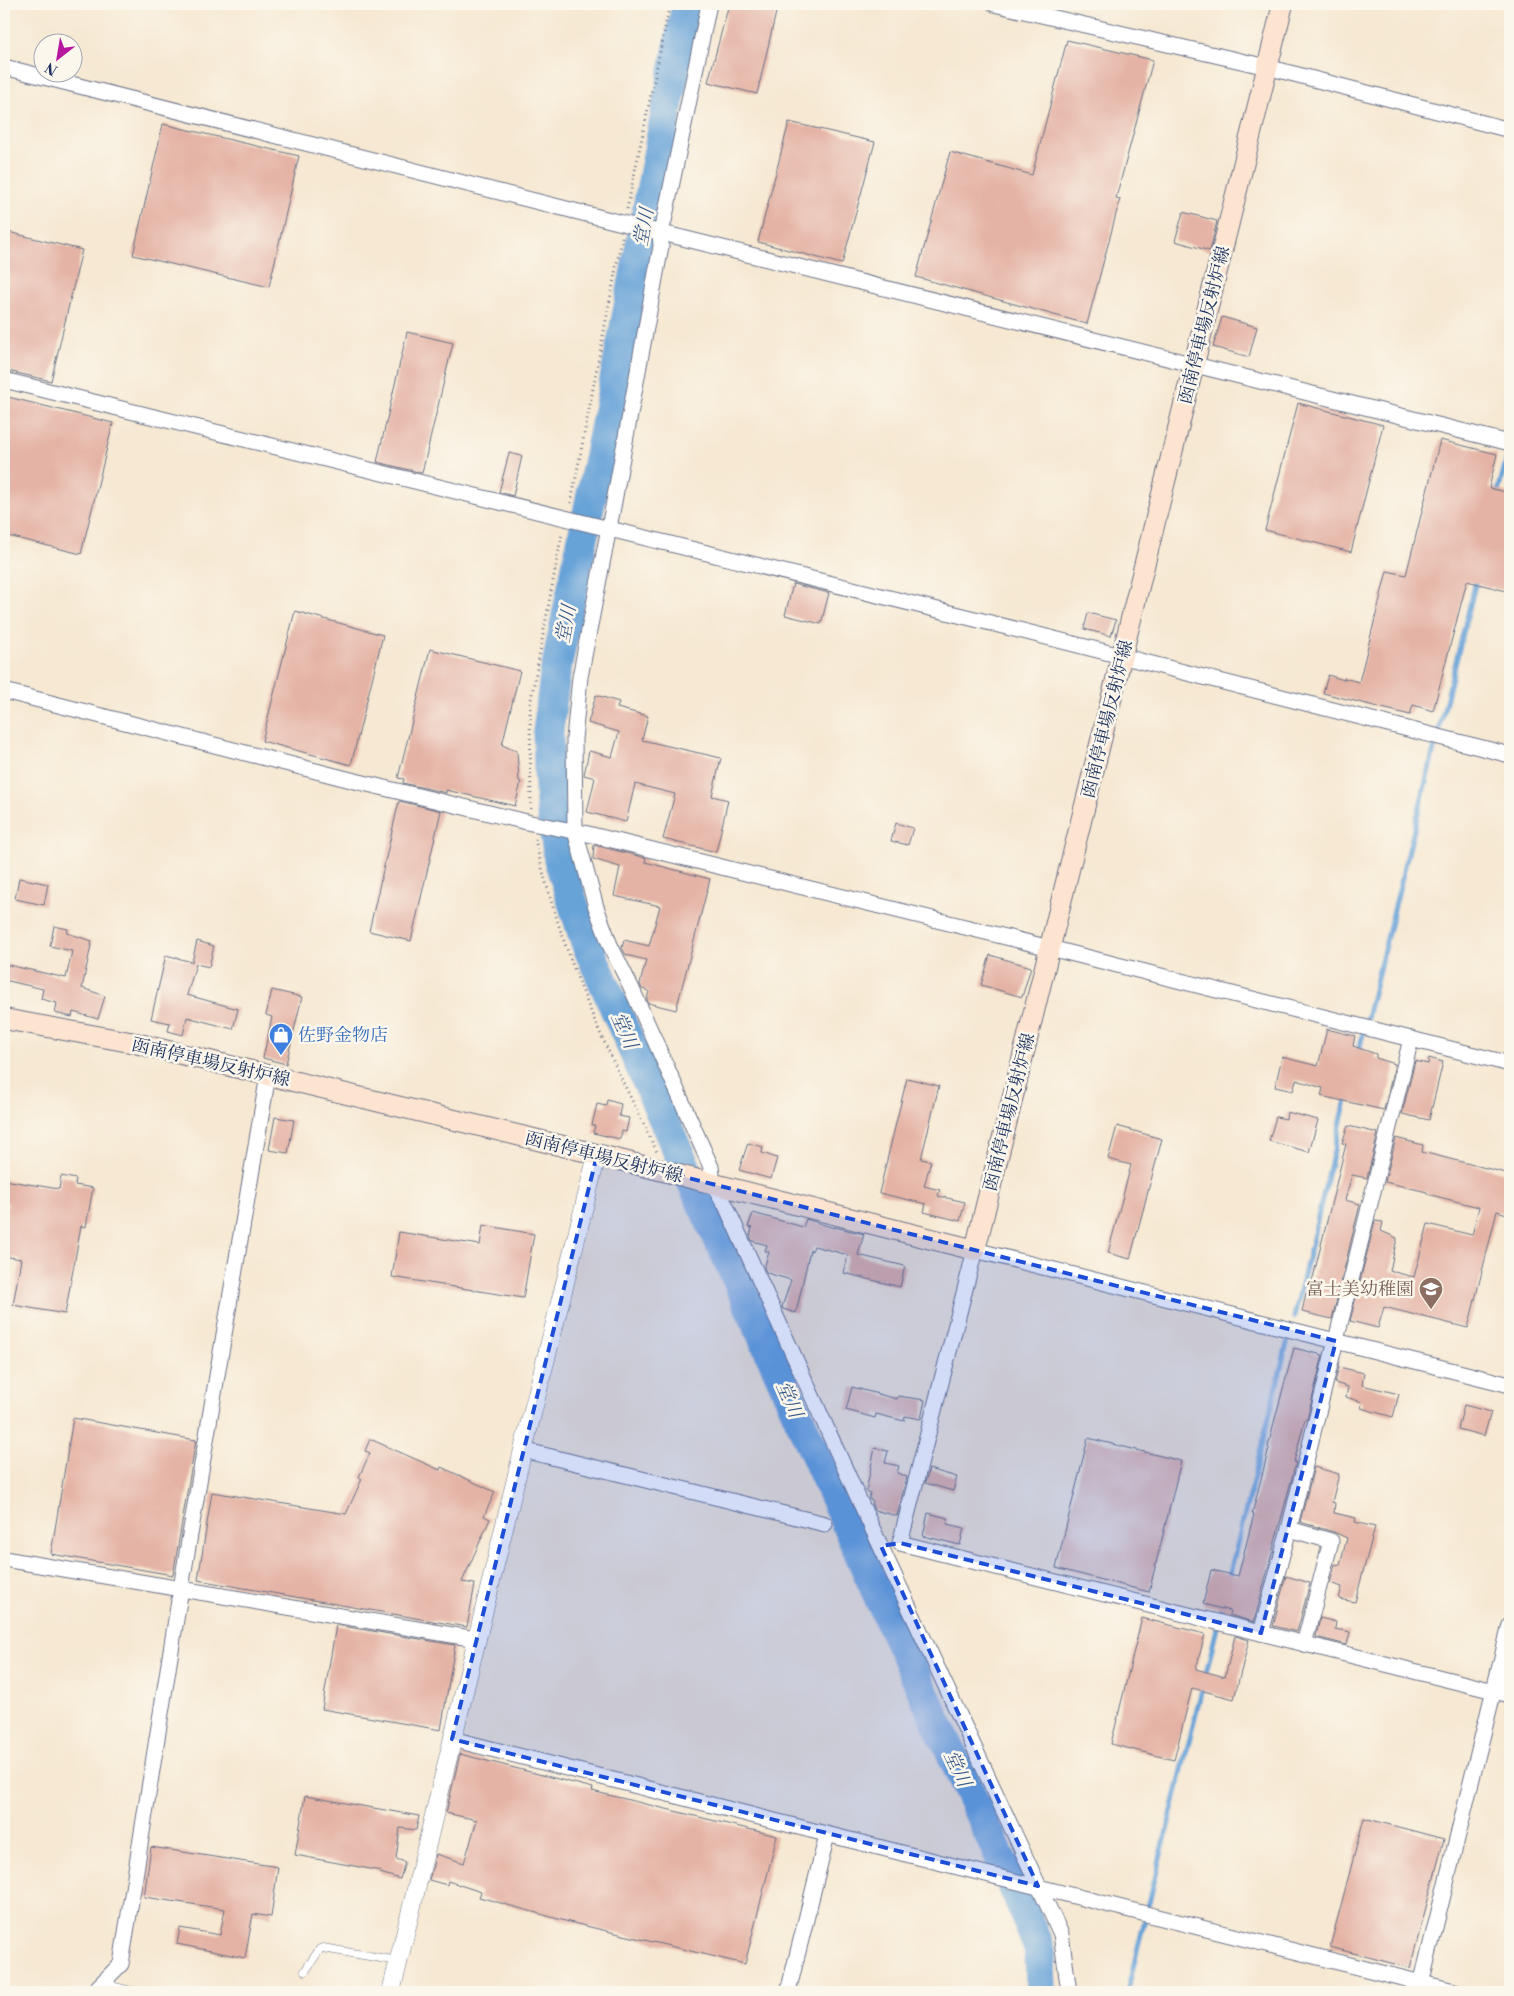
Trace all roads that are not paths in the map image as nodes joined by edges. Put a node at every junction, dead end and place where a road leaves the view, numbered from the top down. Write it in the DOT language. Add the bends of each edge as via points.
graph roads {
  1 [pos="709,4"];
  2 [pos="994,4"];
  3 [pos="1283,4"];
  4 [pos="4,67"];
  5 [pos="1267,67"];
  6 [pos="1510,130"];
  7 [pos="660,232"];
  8 [pos="1194,365"];
  9 [pos="4,380"];
  10 [pos="1510,443"];
  11 [pos="606,528"];
  12 [pos="1122,657"];
  13 [pos="4,691"];
  14 [pos="1510,755"];
  15 [pos="572,831"];
  16 [pos="1050,948"];
  17 [pos="4,1019"];
  18 [pos="1410,1039"];
  19 [pos="1510,1064"];
  20 [pos="268,1076"];
  21 [pos="597,1154"];
  22 [pos="713,1184"];
  23 [pos="975,1250"];
  24 [pos="1336,1341"];
  25 [pos="1510,1385"];
  26 [pos="523,1450"];
  27 [pos="825,1524"];
  28 [pos="1289,1530"];
  29 [pos="900,1542"];
  30 [pos="881,1546"];
  31 [pos="4,1559"];
  32 [pos="181,1588"];
  33 [pos="1510,1625"];
  34 [pos="1261,1633"];
  35 [pos="476,1639"];
  36 [pos="1304,1644"];
  37 [pos="1494,1692"];
  38 [pos="1510,1696"];
  39 [pos="452,1738"];
  40 [pos="827,1835"];
  41 [pos="1038,1886"];
  42 [pos="398,1961"];
  43 [pos="305,1971"];
  44 [pos="109,1976"];
  45 [pos="1420,1988"];
  46 [pos="93,1992"];
  47 [pos="135,1992"];
  48 [pos="391,1992"];
  49 [pos="788,1992"];
  50 [pos="1069,1992"];
  51 [pos="1458,1992"];
  1 -- 7 [label="street"];
  2 -- 5 [label="street"];
  3 -- 5 [label="main road, 函南停車場反射炉線"];
  4 -- 7 [label="street"];
  5 -- 6 [label="street"];
  5 -- 8 [label="main road, 函南停車場反射炉線"];
  7 -- 8 [label="street"];
  7 -- 11 [label="street" via="661,246"];
  8 -- 10 [label="street"];
  8 -- 12 [label="main road, 函南停車場反射炉線"];
  9 -- 11 [label="street"];
  11 -- 12 [label="street"];
  11 -- 15 [label="street" via="575,716"];
  12 -- 14 [label="street"];
  12 -- 16 [label="main road, 函南停車場反射炉線"];
  13 -- 15 [label="street" via="352,780"];
  15 -- 16 [label="street"];
  15 -- 22 [label="street" via="610,945 711,1167"];
  16 -- 18 [label="street"];
  16 -- 23 [label="main road, 函南停車場反射炉線"];
  17 -- 20 [label="main road, 函南停車場反射炉線" via="134,1043"];
  18 -- 19 [label="street"];
  18 -- 24 [label="street"];
  20 -- 21 [label="main road, 函南停車場反射炉線"];
  20 -- 32 [label="street"];
  21 -- 22 [label="main road, 函南停車場反射炉線"];
  21 -- 26 [label="street"];
  22 -- 23 [label="main road, 函南停車場反射炉線"];
  22 -- 30 [label="street" via="726,1206"];
  23 -- 24 [label="street"];
  23 -- 29 [label="street"];
  24 -- 25 [label="street"];
  24 -- 28 [label="street"];
  26 -- 27 [label="street"];
  26 -- 35 [label="street"];
  28 -- 34 [label="street"];
  28 -- 36 [label="street" via="1331,1541"];
  29 -- 30 [label="street"];
  29 -- 34 [label="street"];
  30 -- 41 [label="street"];
  31 -- 32 [label="street"];
  32 -- 35 [label="street"];
  32 -- 44 [label="street" via="121,1964"];
  33 -- 37 [label="street"];
  34 -- 36 [label="street"];
  35 -- 39 [label="street"];
  36 -- 37 [label="street"];
  37 -- 38 [label="street"];
  37 -- 45 [label="street"];
  39 -- 40 [label="street"];
  39 -- 42 [label="street"];
  40 -- 41 [label="street"];
  40 -- 49 [label="street"];
  41 -- 45 [label="street"];
  41 -- 50 [label="street" via="1061,1934"];
  42 -- 43 [label="lane" via="323,1948"];
  42 -- 48 [label="street"];
  44 -- 46 [label="street"];
  44 -- 47 [label="lane" via="112,1986"];
  45 -- 51 [label="street"];
}
